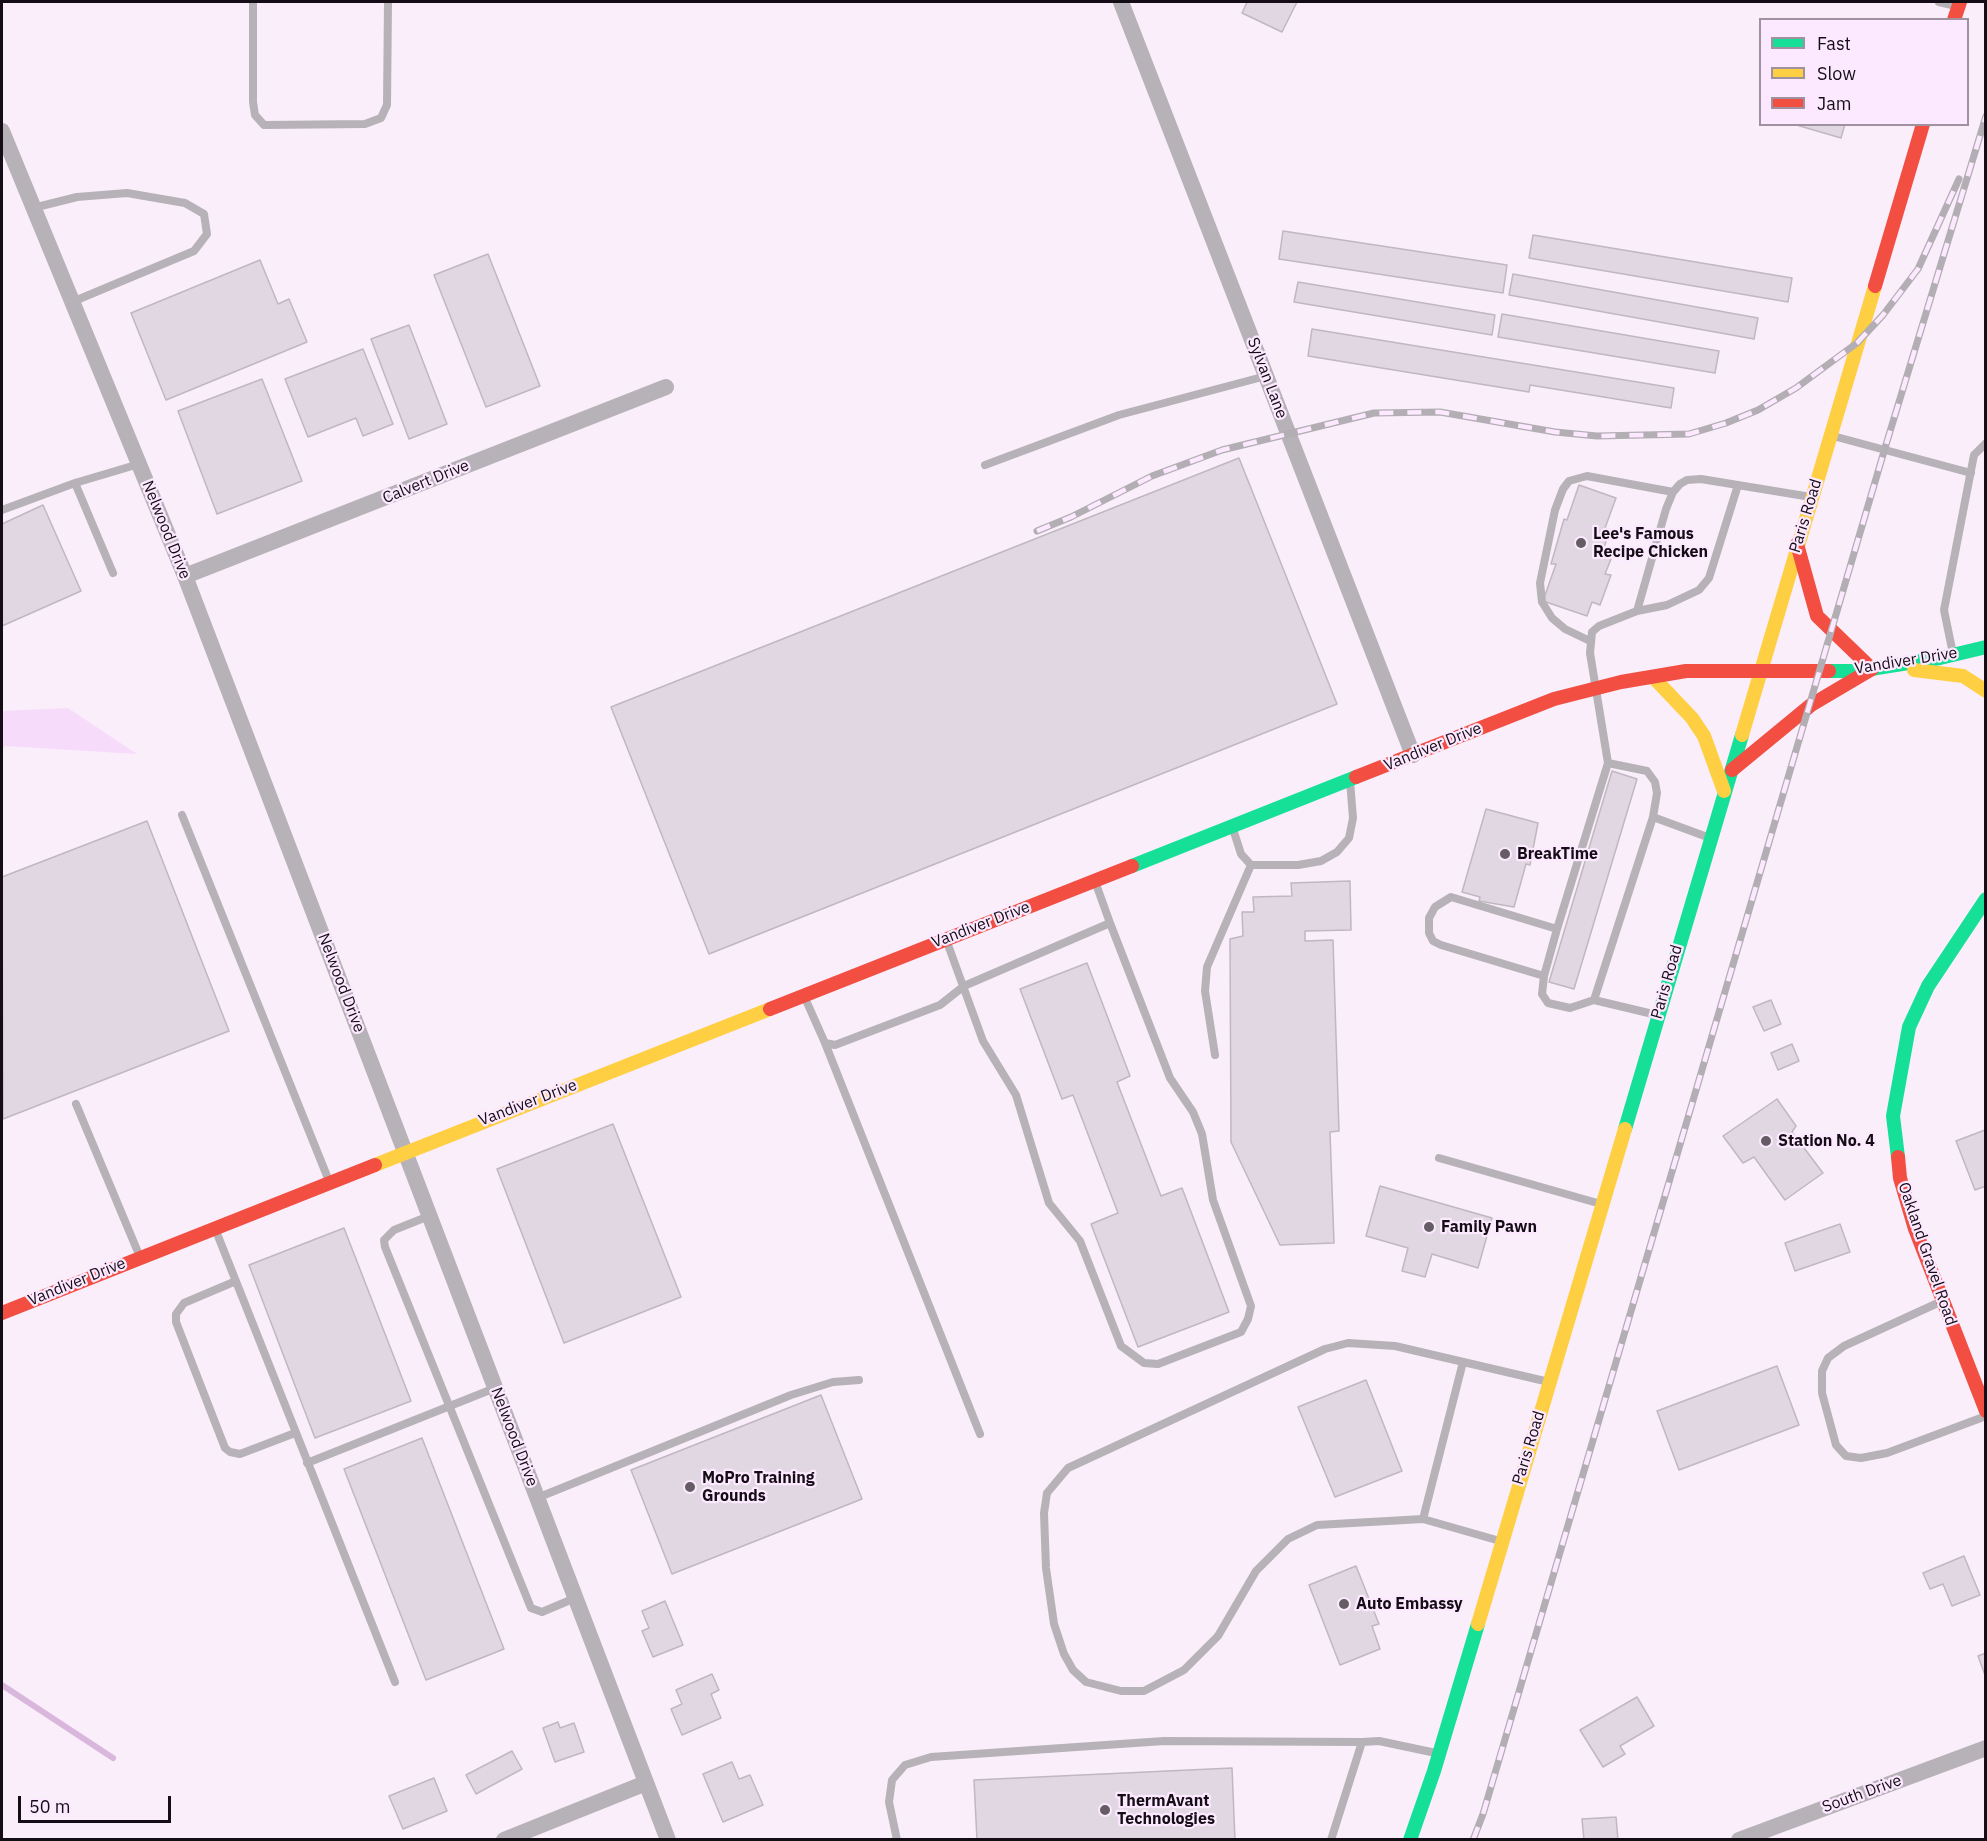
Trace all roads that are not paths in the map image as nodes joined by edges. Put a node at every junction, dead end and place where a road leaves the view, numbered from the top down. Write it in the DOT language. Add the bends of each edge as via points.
graph roads {
  1 [pos="253,2"];
  2 [pos="388,2"];
  3 [pos="1121,2"];
  4 [pos="1939,2"];
  5 [pos="1957,9"];
  6 [pos="1922,126"];
  7 [pos="2,131"];
  8 [pos="33,208"];
  9 [pos="72,302"];
  10 [pos="1266,376"];
  11 [pos="666,387"];
  12 [pos="1830,435"];
  13 [pos="1986,443"];
  14 [pos="139,464"];
  15 [pos="985,465"];
  16 [pos="1971,473"];
  17 [pos="75,483"];
  18 [pos="1738,485"];
  19 [pos="1672,492"];
  20 [pos="1812,497"];
  21 [pos="2,510"];
  22 [pos="1797,544"];
  23 [pos="112,573"];
  24 [pos="185,576"];
  25 [pos="1637,611"];
  26 [pos="1590,641"];
  27 [pos="1986,647"];
  28 [pos="1953,654"];
  29 [pos="1888,667"];
  30 [pos="1760,669"];
  31 [pos="1872,669"];
  32 [pos="1653,677"];
  33 [pos="1596,688"];
  34 [pos="1986,691"];
  35 [pos="1413,755"];
  36 [pos="1608,763"];
  37 [pos="1731,770"];
  38 [pos="1350,780"];
  39 [pos="1724,791"];
  40 [pos="182,815"];
  41 [pos="1653,817"];
  42 [pos="1232,826"];
  43 [pos="1710,838"];
  44 [pos="1251,865"];
  45 [pos="1095,880"];
  46 [pos="1986,899"];
  47 [pos="1110,923"];
  48 [pos="1557,929"];
  49 [pos="946,939"];
  50 [pos="1544,976"];
  51 [pos="964,986"];
  52 [pos="803,995"];
  53 [pos="1594,1000"];
  54 [pos="1658,1016"];
  55 [pos="825,1043"];
  56 [pos="1215,1055"];
  57 [pos="76,1104"];
  58 [pos="405,1152"];
  59 [pos="1439,1158"];
  60 [pos="329,1182"];
  61 [pos="1602,1204"];
  62 [pos="429,1216"];
  63 [pos="215,1227"];
  64 [pos="141,1257"];
  65 [pos="236,1281"];
  66 [pos="1943,1301"];
  67 [pos="2,1313"];
  68 [pos="1463,1362"];
  69 [pos="859,1380"];
  70 [pos="1549,1382"];
  71 [pos="495,1388"];
  72 [pos="449,1407"];
  73 [pos="1986,1411"];
  74 [pos="1986,1416"];
  75 [pos="295,1433"];
  76 [pos="980,1434"];
  77 [pos="307,1463"];
  78 [pos="537,1498"];
  79 [pos="1423,1519"];
  80 [pos="1502,1541"];
  81 [pos="575,1598"];
  82 [pos="395,1682"];
  83 [pos="1362,1742"];
  84 [pos="1986,1749"];
  85 [pos="1439,1754"];
  86 [pos="646,1782"];
  87 [pos="504,1839"];
  88 [pos="668,1839"];
  89 [pos="897,1839"];
  90 [pos="1331,1839"];
  91 [pos="1410,1839"];
  92 [pos="1739,1839"];
  1 -- 2 [label="lane" via="255,115 264,124 365,124 381,118 387,105"];
  3 -- 10 [label="street, Sylvan Lane"];
  4 -- 5 [label="lane"];
  6 -- 12 [label="main road, Paris Road"];
  7 -- 8 [label="street, Nelwood Drive"];
  8 -- 9 [label="street, Nelwood Drive"];
  8 -- 9 [label="lane" via="77,197 127,194 185,203 204,214 207,234 194,251"];
  9 -- 14 [label="street, Nelwood Drive"];
  10 -- 15 [label="lane" via="1119,415"];
  10 -- 35 [label="street, Sylvan Lane"];
  11 -- 24 [label="street, Calvert Drive"];
  12 -- 16 [label="lane"];
  12 -- 20 [label="main road, Paris Road"];
  13 -- 16 [label="lane" via="1974,455"];
  14 -- 17 [label="lane"];
  14 -- 24 [label="street, Nelwood Drive"];
  16 -- 28 [label="lane" via="1944,610"];
  17 -- 21 [label="lane"];
  17 -- 23 [label="lane"];
  18 -- 19 [label="lane" via="1687,480"];
  18 -- 20 [label="lane"];
  18 -- 25 [label="lane" via="1709,578 1700,590 1667,605"];
  19 -- 25 [label="lane"];
  19 -- 26 [label="lane" via="1587,476 1569,481 1563,489 1540,583 1542,602 1564,629"];
  20 -- 22 [label="main road, Paris Road"];
  22 -- 30 [label="main road, Paris Road"];
  22 -- 31 [label="main road" via="1817,616"];
  24 -- 58 [label="street, Nelwood Drive"];
  25 -- 26 [label="lane" via="1599,627 1592,632"];
  26 -- 33 [label="lane"];
  27 -- 28 [label="main road, Vandiver Drive"];
  28 -- 29 [label="main road, Vandiver Drive"];
  29 -- 31 [label="main road, Vandiver Drive"];
  29 -- 34 [label="main road" via="1963,676"];
  30 -- 31 [label="main road, Vandiver Drive"];
  30 -- 32 [label="main road, Vandiver Drive" via="1686,671"];
  30 -- 37 [label="main road, Paris Road"];
  31 -- 37 [label="main road" via="1811,705"];
  32 -- 33 [label="main road, Vandiver Drive"];
  32 -- 39 [label="main road" via="1704,736"];
  33 -- 35 [label="main road, Vandiver Drive" via="1554,699"];
  33 -- 36 [label="lane"];
  35 -- 38 [label="main road, Vandiver Drive"];
  36 -- 41 [label="lane" via="1647,771 1657,793"];
  36 -- 48 [label="lane"];
  37 -- 39 [label="main road, Paris Road"];
  38 -- 42 [label="main road, Vandiver Drive"];
  38 -- 44 [label="lane" via="1353,818 1349,838 1337,852 1321,861 1298,865"];
  39 -- 43 [label="main road, Paris Road"];
  40 -- 60 [label="lane"];
  41 -- 43 [label="lane"];
  41 -- 53 [label="lane"];
  42 -- 44 [label="lane" via="1241,855"];
  42 -- 45 [label="main road, Vandiver Drive"];
  43 -- 54 [label="main road, Paris Road"];
  44 -- 56 [label="lane" via="1207,967 1204,991"];
  45 -- 47 [label="lane"];
  45 -- 49 [label="main road, Vandiver Drive"];
  46 -- 66 [label="main road, Oakland Gravel Road" via="1928,986 1909,1027 1893,1116 1900,1178"];
  47 -- 51 [label="lane"];
  47 -- 51 [label="lane" via="1170,1078 1203,1134 1213,1200 1251,1306 1241,1332 1158,1364 1144,1363 1121,1346 1080,1241 1049,1203 1016,1095 983,1041"];
  48 -- 50 [label="lane"];
  48 -- 50 [label="lane" via="1451,897 1435,907 1429,918 1429,933 1441,945"];
  49 -- 51 [label="lane"];
  49 -- 52 [label="main road, Vandiver Drive"];
  50 -- 53 [label="lane" via="1542,993 1548,1003 1570,1008"];
  51 -- 55 [label="lane" via="940,1005 835,1045"];
  52 -- 55 [label="lane"];
  52 -- 58 [label="main road, Vandiver Drive"];
  53 -- 54 [label="lane"];
  54 -- 61 [label="main road, Paris Road"];
  55 -- 76 [label="lane"];
  57 -- 64 [label="lane"];
  58 -- 60 [label="main road, Vandiver Drive"];
  58 -- 62 [label="street, Nelwood Drive"];
  59 -- 61 [label="lane"];
  60 -- 63 [label="main road, Vandiver Drive"];
  61 -- 70 [label="main road, Paris Road"];
  62 -- 71 [label="street, Nelwood Drive"];
  62 -- 72 [label="lane" via="394,1230 384,1240"];
  63 -- 64 [label="main road, Vandiver Drive"];
  63 -- 65 [label="lane"];
  64 -- 67 [label="main road, Vandiver Drive"];
  65 -- 75 [label="lane"];
  65 -- 75 [label="lane" via="184,1303 176,1314 176,1322 225,1448 240,1454"];
  66 -- 73 [label="main road, Oakland Gravel Road"];
  66 -- 74 [label="lane" via="1844,1346 1828,1358 1822,1371 1822,1393 1836,1445 1846,1456 1861,1458 1887,1453"];
  68 -- 70 [label="lane"];
  68 -- 79 [label="lane"];
  68 -- 79 [label="lane" via="1395,1346 1348,1343 1325,1349 1068,1468 1047,1493 1044,1513 1054,1624 1064,1654 1086,1682 1100,1688 1144,1691 1184,1670 1218,1636 1256,1571 1288,1539 1317,1525"];
  69 -- 78 [label="lane" via="833,1382 791,1395"];
  70 -- 80 [label="main road, Paris Road"];
  71 -- 72 [label="lane"];
  71 -- 78 [label="street, Nelwood Drive"];
  72 -- 77 [label="lane"];
  72 -- 81 [label="lane" via="531,1608 542,1611"];
  75 -- 77 [label="lane"];
  77 -- 82 [label="lane"];
  78 -- 81 [label="street, Nelwood Drive"];
  79 -- 80 [label="lane"];
  80 -- 85 [label="main road, Paris Road"];
  81 -- 86 [label="street, Nelwood Drive"];
  83 -- 85 [label="lane" via="1380,1741"];
  83 -- 89 [label="lane" via="1164,1741 931,1757 905,1765 892,1780 889,1803"];
  83 -- 90 [label="lane"];
  84 -- 92 [label="street, South Drive"];
  85 -- 91 [label="main road, Paris Road"];
  86 -- 87 [label="street"];
  86 -- 88 [label="street, Nelwood Drive"];
}
